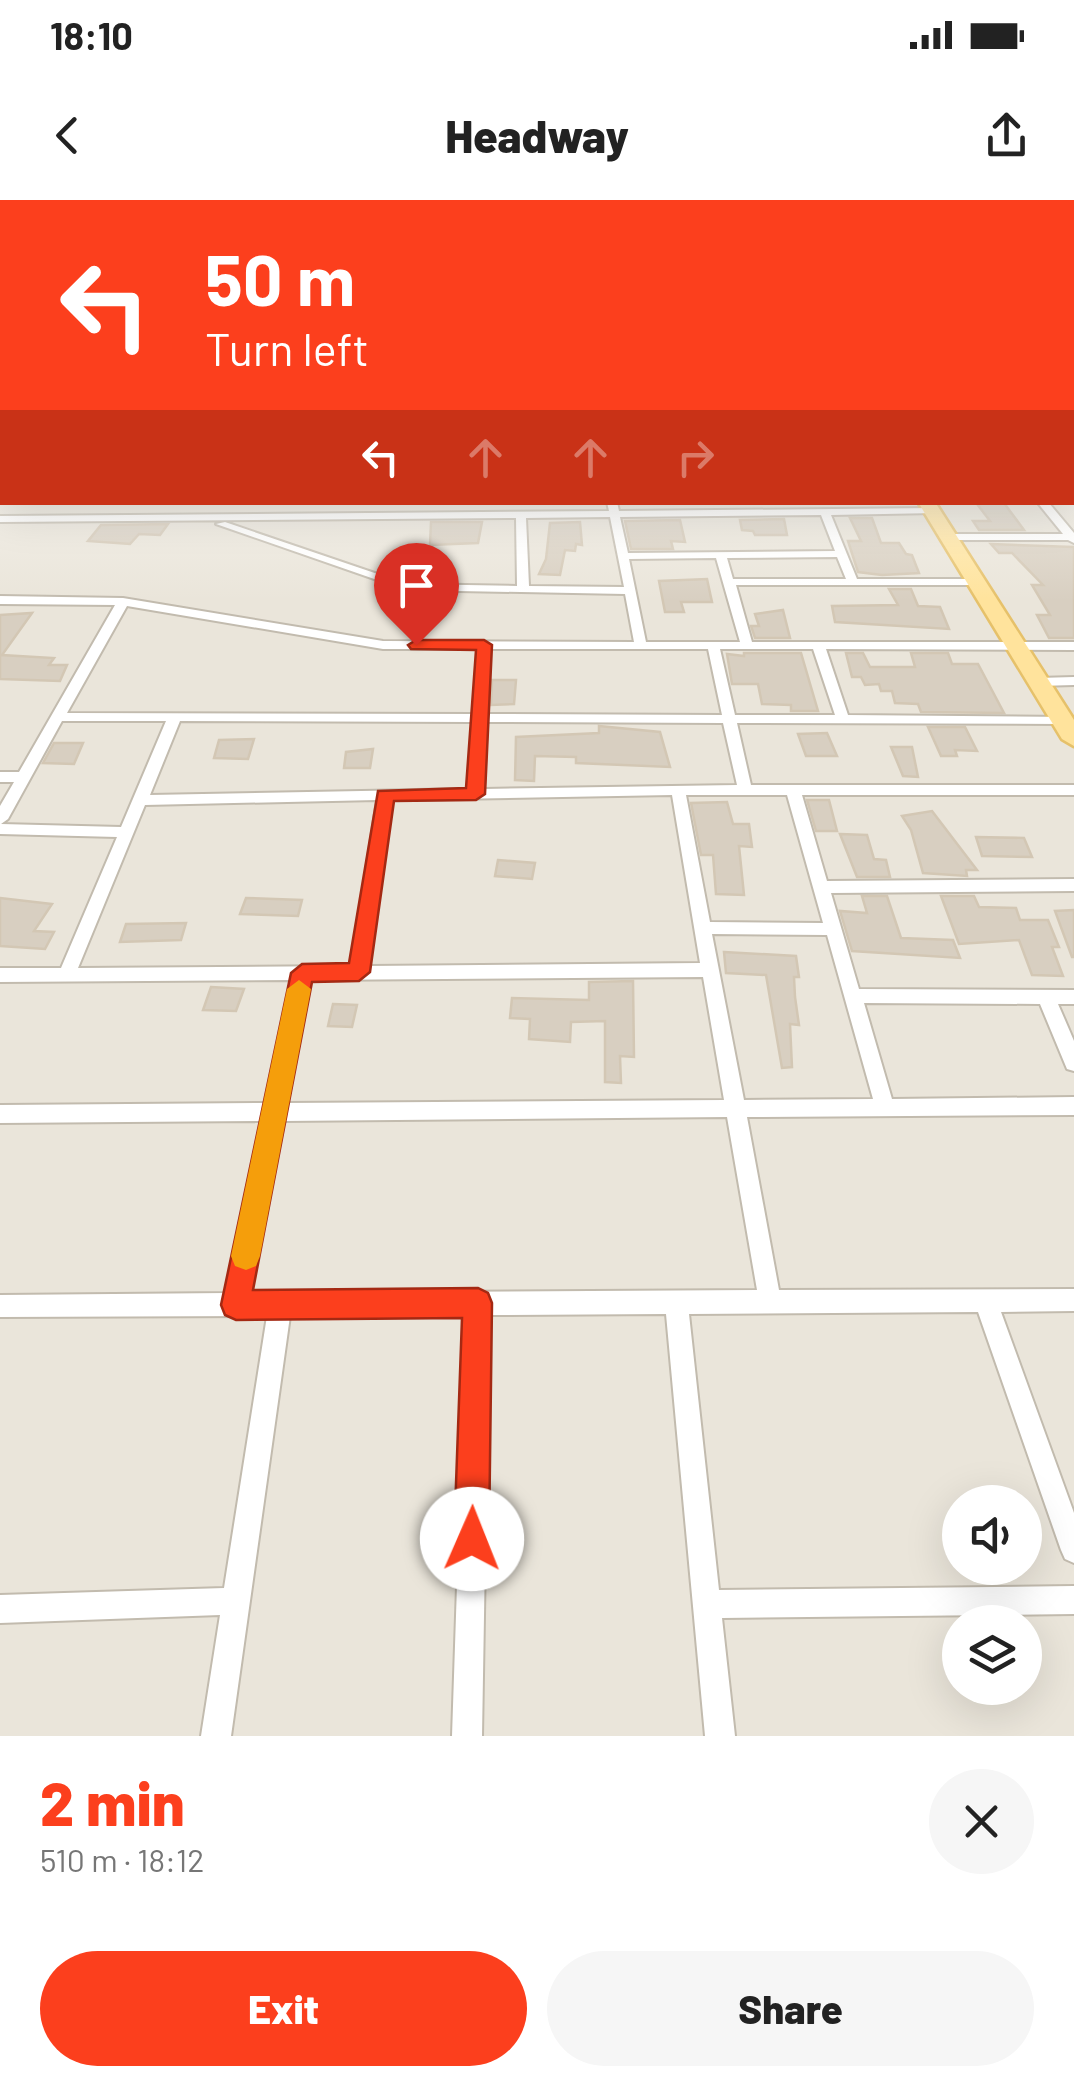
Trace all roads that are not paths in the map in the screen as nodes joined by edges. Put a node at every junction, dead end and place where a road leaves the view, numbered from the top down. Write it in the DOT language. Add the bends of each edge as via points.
graph roads {
  1 [pos="299,505"];
  2 [pos="1044,505"];
  3 [pos="929,507"];
  4 [pos="613,509"];
  5 [pos="825,513"];
  6 [pos="521,516"];
  7 [pos="288,518"];
  8 [pos="0,519"];
  9 [pos="207,519"];
  10 [pos="947,536"];
  11 [pos="1072,539"];
  12 [pos="841,554"];
  13 [pos="722,555"];
  14 [pos="622,556"];
  15 [pos="729,582"];
  16 [pos="854,582"];
  17 [pos="976,582"];
  18 [pos="523,589"];
  19 [pos="630,591"];
  20 [pos="0,600"];
  21 [pos="123,602"];
  22 [pos="484,645"];
  23 [pos="642,645"];
  24 [pos="713,645"];
  25 [pos="748,646"];
  26 [pos="818,646"];
  27 [pos="1016,646"];
  28 [pos="1074,646"];
  29 [pos="1074,681"];
  30 [pos="1038,682"];
  31 [pos="58,717"];
  32 [pos="480,718"];
  33 [pos="174,719"];
  34 [pos="730,719"];
  35 [pos="842,719"];
  36 [pos="1062,720"];
  37 [pos="1074,739"];
  38 [pos="0,777"];
  39 [pos="24,777"];
  40 [pos="678,790"];
  41 [pos="745,790"];
  42 [pos="793,790"];
  43 [pos="1074,790"];
  44 [pos="476,794"];
  45 [pos="385,795"];
  46 [pos="140,800"];
  47 [pos="0,818"];
  48 [pos="0,830"];
  49 [pos="127,832"];
  50 [pos="1074,885"];
  51 [pos="822,887"];
  52 [pos="703,928"];
  53 [pos="834,929"];
  54 [pos="710,970"];
  55 [pos="359,972"];
  56 [pos="302,973"];
  57 [pos="67,974"];
  58 [pos="0,975"];
  59 [pos="853,996"];
  60 [pos="1046,997"];
  61 [pos="1074,998"];
  62 [pos="1074,1063"];
  63 [pos="1074,1106"];
  64 [pos="736,1108"];
  65 [pos="885,1108"];
  66 [pos="274,1112"];
  67 [pos="0,1114"];
  68 [pos="985,1300"];
  69 [pos="1074,1300"];
  70 [pos="676,1302"];
  71 [pos="770,1302"];
  72 [pos="478,1303"];
  73 [pos="280,1304"];
  74 [pos="236,1305"];
  75 [pos="0,1306"];
  76 [pos="1074,1550"];
  77 [pos="1074,1600"];
  78 [pos="236,1601"];
  79 [pos="707,1604"];
  80 [pos="0,1609"];
  81 [pos="216,1736"];
  82 [pos="467,1736"];
  83 [pos="720,1736"];
  1 -- 7 [label="street"];
  2 -- 11 [label="street"];
  3 -- 5 [label="street"];
  3 -- 10 [label="main road"];
  4 -- 5 [label="street"];
  4 -- 6 [label="street"];
  4 -- 14 [label="street"];
  5 -- 12 [label="street"];
  6 -- 7 [label="street"];
  6 -- 18 [label="street"];
  7 -- 9 [label="street"];
  8 -- 9 [label="street"];
  9 -- 18 [label="street" via="406,587"];
  10 -- 11 [label="street"];
  10 -- 17 [label="main road"];
  12 -- 13 [label="street"];
  12 -- 16 [label="street"];
  13 -- 14 [label="street"];
  13 -- 15 [label="street"];
  14 -- 19 [label="street"];
  15 -- 16 [label="street"];
  15 -- 25 [label="street"];
  16 -- 17 [label="street"];
  17 -- 27 [label="main road"];
  18 -- 19 [label="street"];
  19 -- 23 [label="street"];
  20 -- 21 [label="street"];
  21 -- 22 [label="street" via="383,645"];
  21 -- 31 [label="street"];
  22 -- 23 [label="street"];
  22 -- 32 [label="street"];
  23 -- 24 [label="street"];
  24 -- 25 [label="street"];
  24 -- 34 [label="street"];
  25 -- 26 [label="street"];
  26 -- 27 [label="street"];
  26 -- 35 [label="street"];
  27 -- 28 [label="street"];
  27 -- 30 [label="main road"];
  29 -- 30 [label="street"];
  30 -- 36 [label="main road"];
  31 -- 33 [label="street"];
  31 -- 39 [label="street"];
  32 -- 33 [label="street"];
  32 -- 34 [label="street"];
  32 -- 44 [label="street"];
  33 -- 46 [label="street"];
  34 -- 35 [label="street"];
  34 -- 41 [label="street"];
  35 -- 36 [label="street"];
  36 -- 37 [label="main road"];
  38 -- 39 [label="street"];
  39 -- 47 [label="street"];
  40 -- 41 [label="street"];
  40 -- 44 [label="street"];
  40 -- 52 [label="street"];
  41 -- 42 [label="street"];
  42 -- 43 [label="street"];
  42 -- 51 [label="street"];
  44 -- 45 [label="street"];
  45 -- 46 [label="street"];
  45 -- 55 [label="street"];
  46 -- 49 [label="street"];
  48 -- 49 [label="street"];
  49 -- 57 [label="street"];
  50 -- 51 [label="street"];
  51 -- 53 [label="street"];
  52 -- 53 [label="street"];
  52 -- 54 [label="street"];
  53 -- 59 [label="street"];
  54 -- 55 [label="street"];
  54 -- 64 [label="street"];
  55 -- 56 [label="street"];
  56 -- 57 [label="street"];
  56 -- 66 [label="street"];
  57 -- 58 [label="street"];
  59 -- 60 [label="street"];
  59 -- 65 [label="street"];
  60 -- 61 [label="street"];
  60 -- 62 [label="street"];
  63 -- 65 [label="street"];
  64 -- 65 [label="street"];
  64 -- 66 [label="street"];
  64 -- 71 [label="street"];
  66 -- 67 [label="street"];
  66 -- 74 [label="street"];
  68 -- 69 [label="street"];
  68 -- 71 [label="street"];
  68 -- 76 [label="street"];
  70 -- 71 [label="street"];
  70 -- 72 [label="street"];
  70 -- 79 [label="street"];
  72 -- 73 [label="street"];
  72 -- 82 [label="street"];
  73 -- 74 [label="street"];
  73 -- 78 [label="street"];
  74 -- 75 [label="street"];
  77 -- 79 [label="street"];
  78 -- 80 [label="street"];
  78 -- 81 [label="street"];
  79 -- 83 [label="street"];
}
